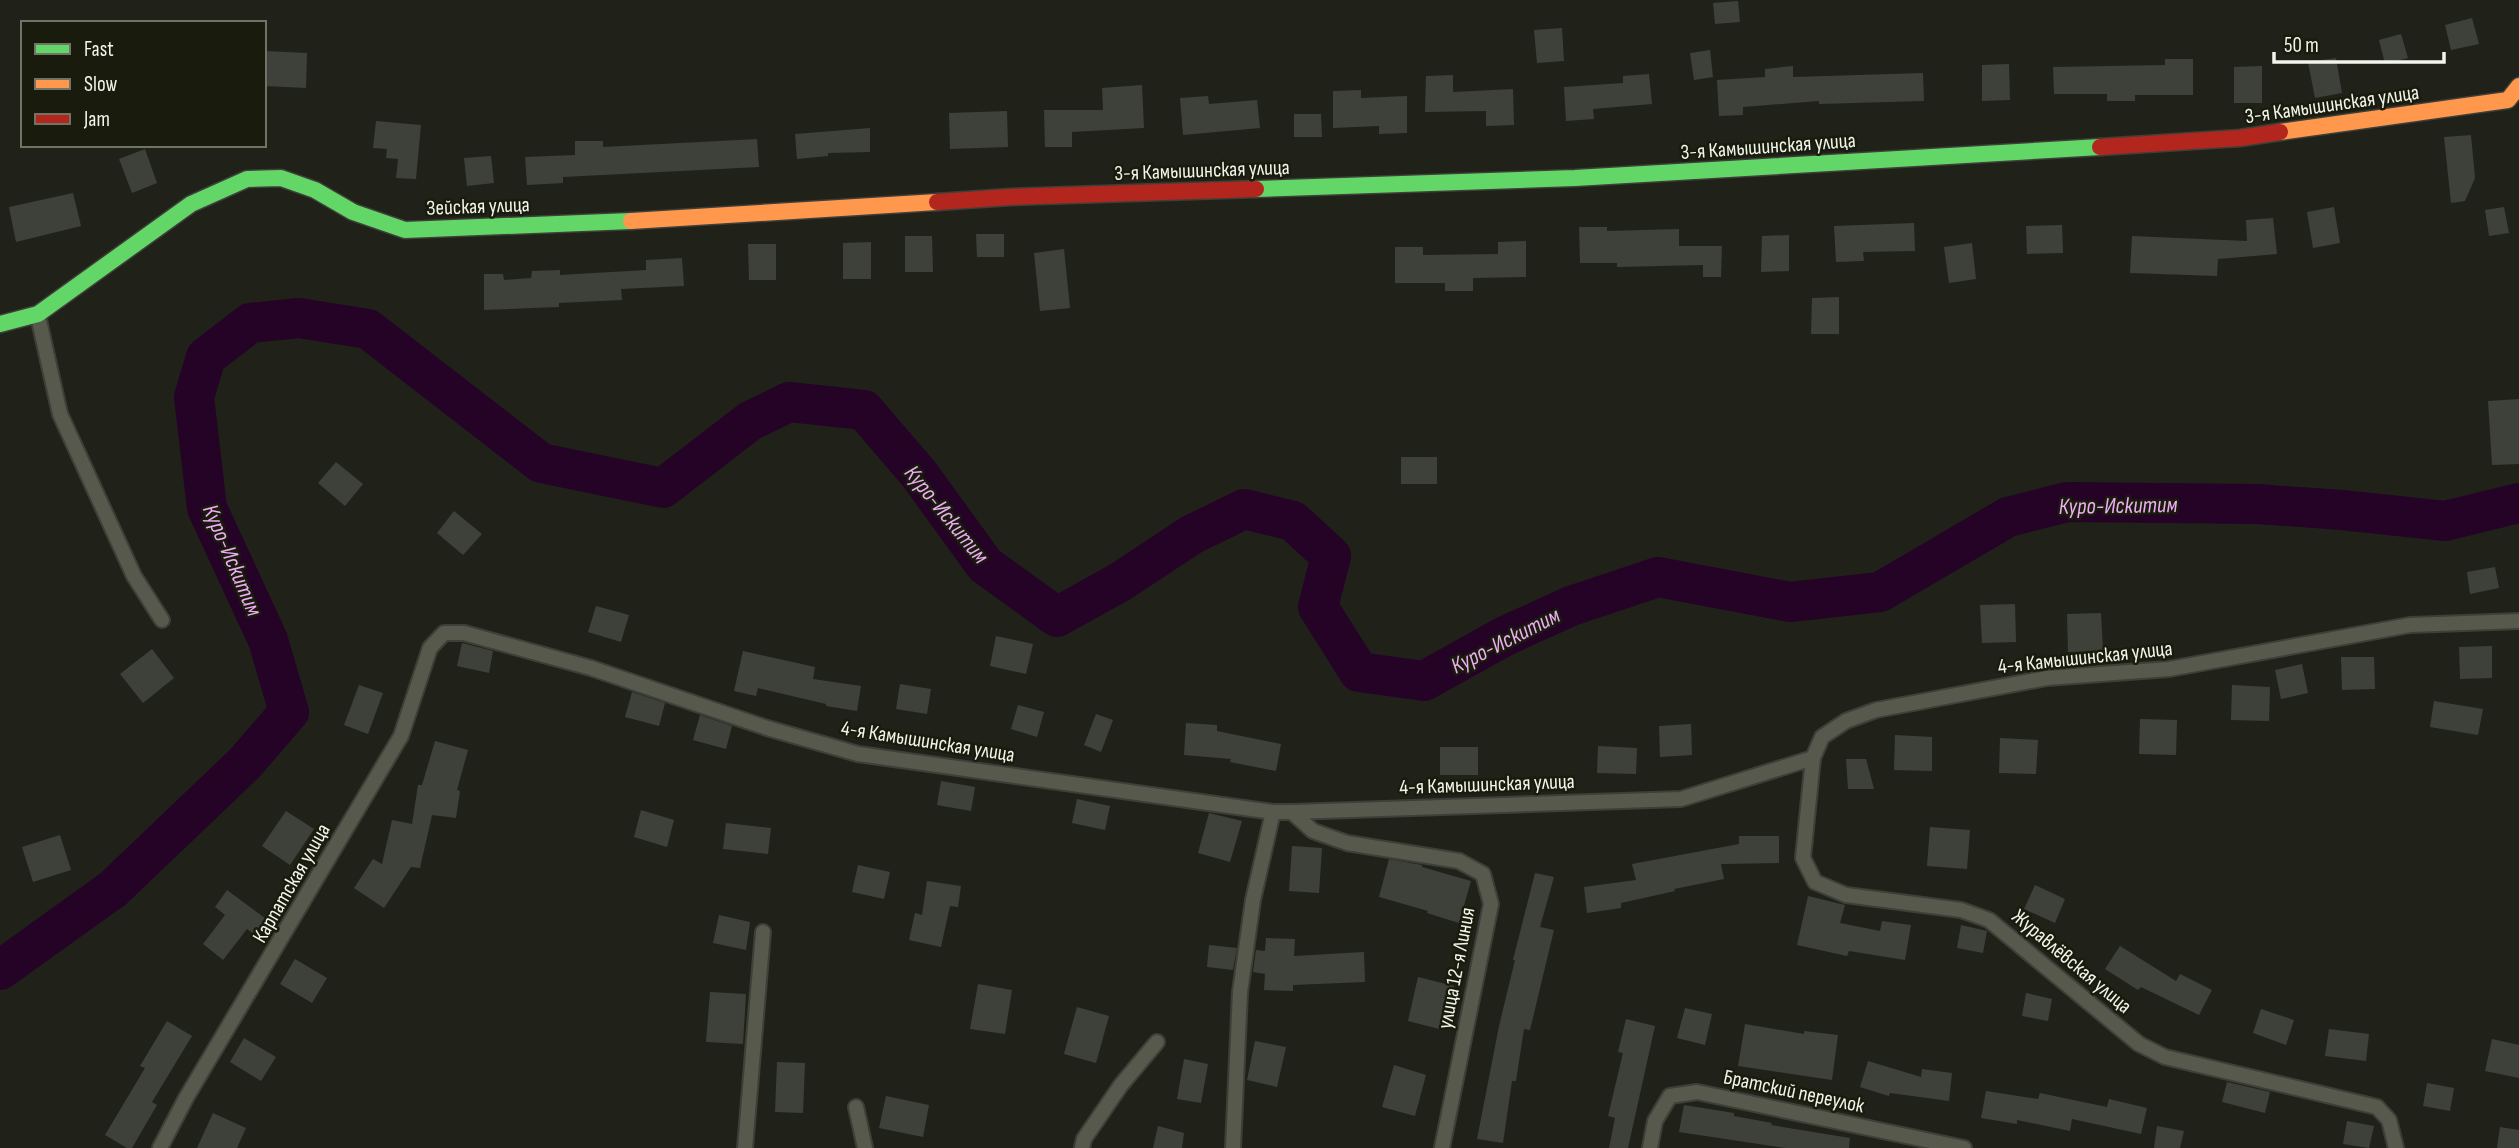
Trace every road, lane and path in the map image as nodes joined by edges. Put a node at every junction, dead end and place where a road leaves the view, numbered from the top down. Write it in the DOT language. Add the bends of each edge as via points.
graph roads {
  1 [pos="2519,86"];
  2 [pos="1010,197"];
  3 [pos="38,314"];
  4 [pos="0,324"];
  5 [pos="162,620"];
  6 [pos="2519,621"];
  7 [pos="444,633"];
  8 [pos="1812,758"];
  9 [pos="1273,812"];
  10 [pos="1292,812"];
  11 [pos="763,932"];
  12 [pos="1157,1042"];
  13 [pos="856,1107"];
  14 [pos="160,1148"];
  15 [pos="745,1148"];
  16 [pos="865,1148"];
  17 [pos="1082,1148"];
  18 [pos="1233,1148"];
  19 [pos="1442,1148"];
  20 [pos="1650,1148"];
  21 [pos="1964,1148"];
  22 [pos="2396,1148"];
  1 -- 2 [label="street, 3-я Камышинская улица" via="2508,100 2240,138 1623,176"];
  2 -- 3 [label="street, Зейская улица" via="720,218 405,230 353,212 315,190 281,178 247,179 191,204"];
  3 -- 4 [label="street, Зейская улица"];
  3 -- 5 [label="lane" via="60,414 134,576"];
  6 -- 8 [label="lane, 4-я Камышинская улица" via="2410,625 2169,669 2047,678 1889,707 1846,721 1822,737"];
  7 -- 9 [label="lane, 4-я Камышинская улица" via="464,634 591,668 858,754"];
  7 -- 14 [label="lane, Карпатская улица" via="430,648 401,736"];
  8 -- 10 [label="lane, 4-я Камышинская улица" via="1681,799"];
  8 -- 22 [label="lane, Журавлёвская улица" via="1803,858 1815,882 1846,895 1961,910 1989,920 2138,1044 2165,1057 2376,1107 2389,1120"];
  9 -- 10 [label="lane, 4-я Камышинская улица"];
  9 -- 18 [label="lane" via="1253,900 1240,992"];
  10 -- 19 [label="lane, улица 12-я Линия" via="1313,831 1348,843 1459,861 1483,874 1491,904"];
  11 -- 15 [label="lane"];
  12 -- 17 [label="lane" via="1121,1085"];
  13 -- 16 [label="lane"];
  20 -- 21 [label="lane, Братский переулок" via="1655,1121 1670,1096 1697,1091"];
}
